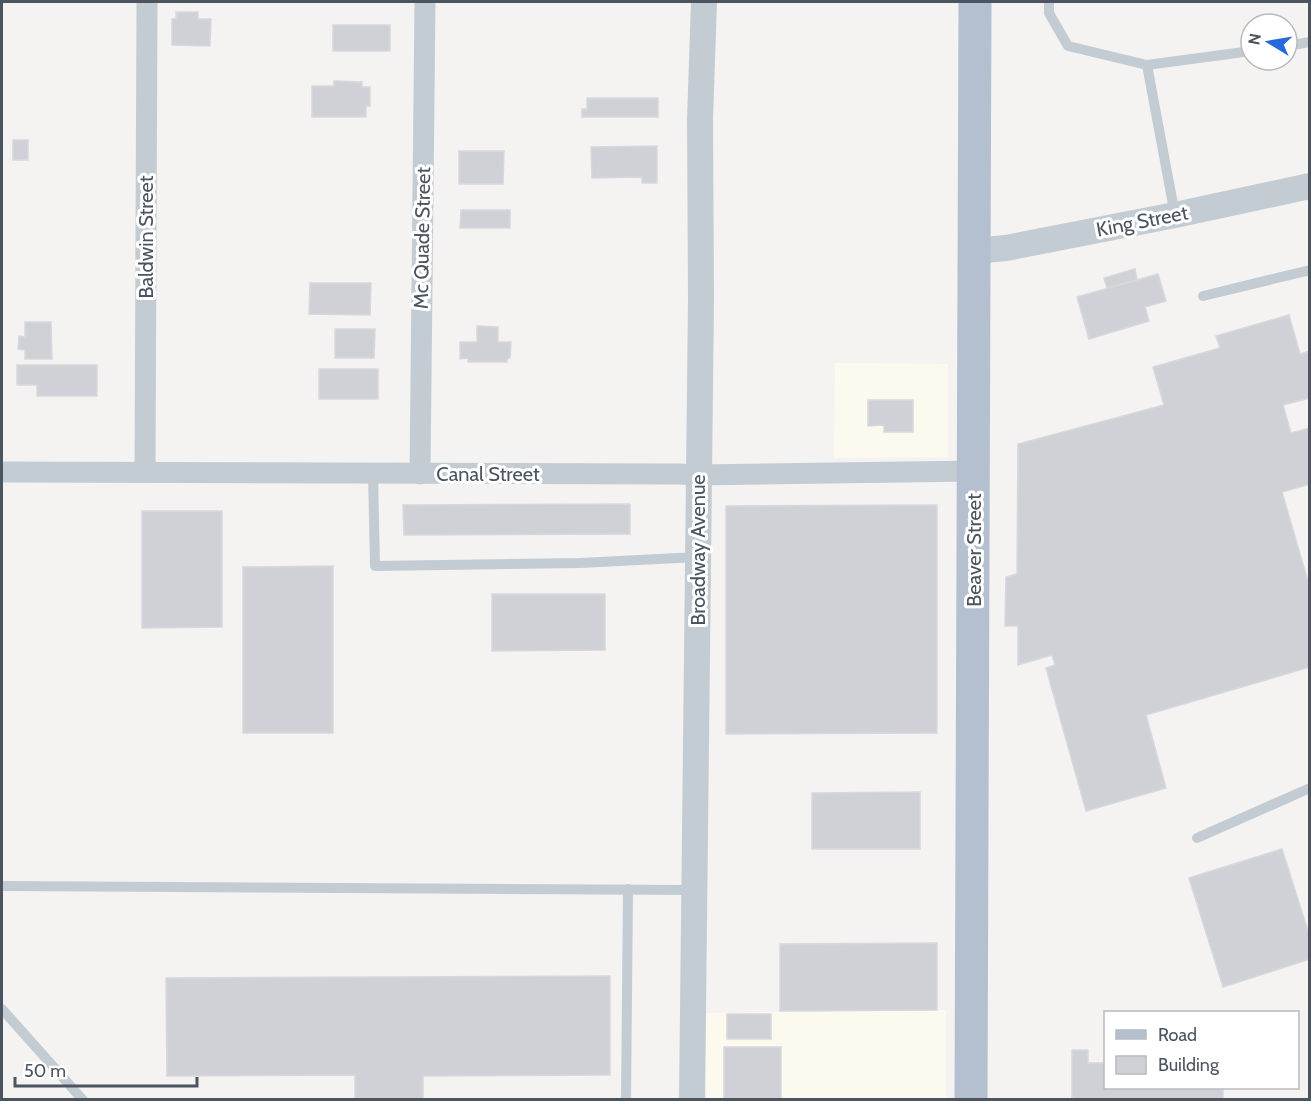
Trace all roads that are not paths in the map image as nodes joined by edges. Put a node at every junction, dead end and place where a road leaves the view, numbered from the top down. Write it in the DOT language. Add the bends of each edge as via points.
graph roads {
  1 [pos="147,2"];
  2 [pos="425,2"];
  3 [pos="704,2"];
  4 [pos="975,2"];
  5 [pos="1049,2"];
  6 [pos="1239,53"];
  7 [pos="1147,65"];
  8 [pos="1310,186"];
  9 [pos="1175,215"];
  10 [pos="974,251"];
  11 [pos="1310,270"];
  12 [pos="1203,296"];
  13 [pos="974,471"];
  14 [pos="2,472"];
  15 [pos="145,472"];
  16 [pos="373,473"];
  17 [pos="420,474"];
  18 [pos="698,475"];
  19 [pos="698,557"];
  20 [pos="1310,788"];
  21 [pos="1197,838"];
  22 [pos="2,886"];
  23 [pos="628,889"];
  24 [pos="695,890"];
  25 [pos="2,1009"];
  26 [pos="83,1100"];
  27 [pos="626,1100"];
  28 [pos="692,1100"];
  29 [pos="971,1100"];
  1 -- 15 [label="street, Baldwin Street"];
  2 -- 17 [label="street, Mc Quade Street"];
  3 -- 18 [label="street, Broadway Avenue"];
  4 -- 10 [label="main road, Beaver Street"];
  5 -- 7 [label="lane" via="1049,14 1068,46"];
  6 -- 7 [label="lane"];
  7 -- 9 [label="lane"];
  8 -- 9 [label="street, King Street"];
  9 -- 10 [label="street, King Street"];
  10 -- 13 [label="main road, Beaver Street"];
  11 -- 12 [label="lane"];
  13 -- 18 [label="street, Canal Street"];
  13 -- 29 [label="main road, Beaver Street"];
  14 -- 15 [label="street, Canal Street"];
  15 -- 16 [label="street, Canal Street"];
  16 -- 17 [label="street, Canal Street"];
  16 -- 19 [label="lane" via="375,566"];
  17 -- 18 [label="street, Canal Street"];
  18 -- 19 [label="street, Broadway Avenue"];
  19 -- 24 [label="street, Broadway Avenue"];
  20 -- 21 [label="lane"];
  22 -- 23 [label="lane"];
  23 -- 24 [label="lane"];
  23 -- 27 [label="lane"];
  24 -- 28 [label="street, Broadway Avenue"];
  25 -- 26 [label="lane"];
}
